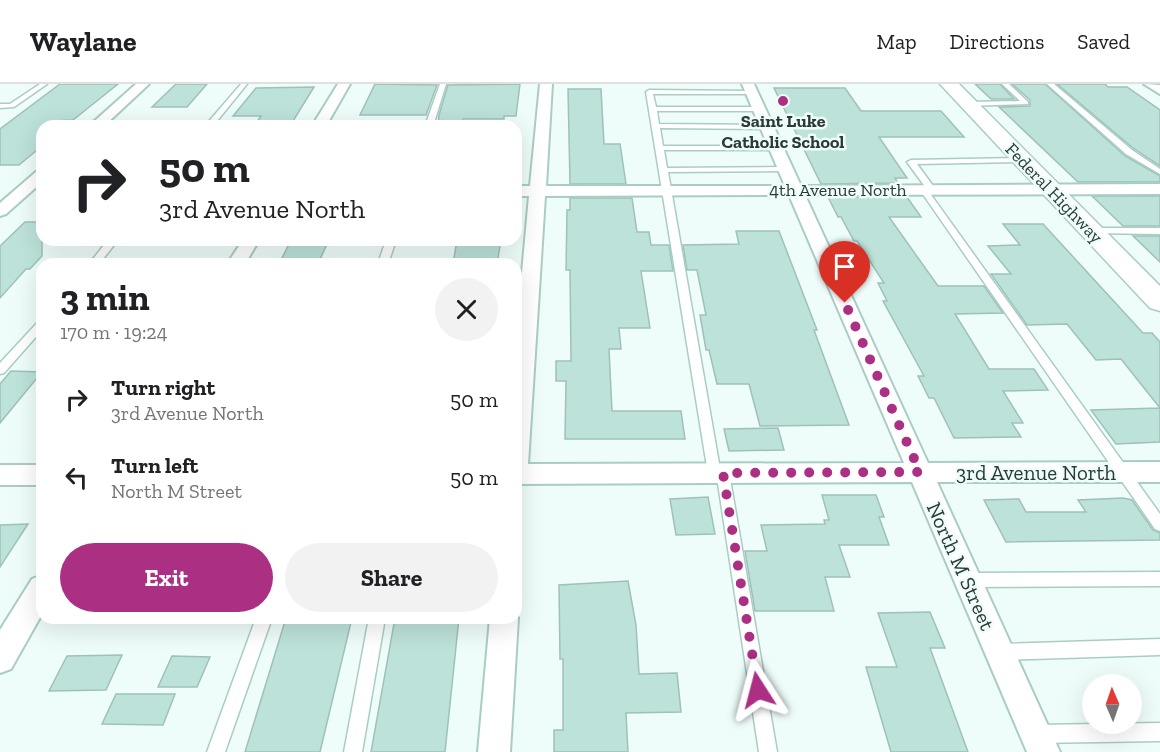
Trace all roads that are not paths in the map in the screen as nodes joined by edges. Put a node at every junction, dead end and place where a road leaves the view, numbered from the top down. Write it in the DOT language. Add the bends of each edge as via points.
graph roads {
  1 [pos="44,84"];
  2 [pos="143,84"];
  3 [pos="244,84"];
  4 [pos="345,84"];
  5 [pos="443,84"];
  6 [pos="546,84"];
  7 [pos="949,84"];
  8 [pos="1005,84"];
  9 [pos="1050,84"];
  10 [pos="1150,84"];
  11 [pos="1160,90"];
  12 [pos="756,103"];
  13 [pos="968,104"];
  14 [pos="0,106"];
  15 [pos="12,106"];
  16 [pos="653,109"];
  17 [pos="0,115"];
  18 [pos="103,120"];
  19 [pos="214,120"];
  20 [pos="323,120"];
  21 [pos="431,120"];
  22 [pos="656,126"];
  23 [pos="659,148"];
  24 [pos="776,148"];
  25 [pos="1022,160"];
  26 [pos="785,169"];
  27 [pos="663,170"];
  28 [pos="1160,172"];
  29 [pos="36,179"];
  30 [pos="1050,189"];
  31 [pos="1160,189"];
  32 [pos="666,190"];
  33 [pos="795,190"];
  34 [pos="928,190"];
  35 [pos="522,191"];
  36 [pos="538,191"];
  37 [pos="0,192"];
  38 [pos="22,192"];
  39 [pos="36,192"];
  40 [pos="0,212"];
  41 [pos="1091,231"];
  42 [pos="1160,231"];
  43 [pos="108,246"];
  44 [pos="99,258"];
  45 [pos="1160,302"];
  46 [pos="36,331"];
  47 [pos="0,370"];
  48 [pos="522,392"];
  49 [pos="920,472"];
  50 [pos="1122,472"];
  51 [pos="1160,472"];
  52 [pos="719,473"];
  53 [pos="522,474"];
  54 [pos="0,475"];
  55 [pos="36,475"];
  56 [pos="1160,525"];
  57 [pos="1160,579"];
  58 [pos="968,580"];
  59 [pos="36,598"];
  60 [pos="262,624"];
  61 [pos="376,624"];
  62 [pos="504,624"];
  63 [pos="1160,647"];
  64 [pos="999,652"];
  65 [pos="0,658"];
  66 [pos="1160,732"];
  67 [pos="1040,743"];
  68 [pos="216,752"];
  69 [pos="353,752"];
  70 [pos="494,752"];
  71 [pos="768,752"];
  1 -- 15 [label="lane"];
  2 -- 18 [label="street"];
  3 -- 19 [label="lane"];
  4 -- 20 [label="street"];
  5 -- 21 [label="lane"];
  6 -- 36 [label="street"];
  7 -- 13 [label="main road, Federal Highway"];
  8 -- 13 [label="lane" via="1026,103"];
  9 -- 28 [label="lane" via="1129,152"];
  10 -- 11 [label="street"];
  12 -- 16 [label="lane"];
  12 -- 16 [label="lane" via="648,92"];
  12 -- 22 [label="lane"];
  12 -- 24 [label="street, North M Street"];
  13 -- 25 [label="main road, Federal Highway"];
  14 -- 15 [label="lane"];
  15 -- 17 [label="lane"];
  16 -- 22 [label="lane"];
  22 -- 23 [label="lane"];
  23 -- 24 [label="lane"];
  23 -- 27 [label="lane"];
  24 -- 26 [label="street, North M Street"];
  25 -- 30 [label="main road, Federal Highway"];
  25 -- 34 [label="lane" via="911,162"];
  26 -- 27 [label="lane"];
  26 -- 33 [label="street, North M Street"];
  27 -- 32 [label="lane"];
  29 -- 38 [label="street"];
  30 -- 31 [label="street, 4th Avenue North"];
  30 -- 34 [label="street, 4th Avenue North"];
  30 -- 41 [label="main road, Federal Highway"];
  32 -- 33 [label="street, 4th Avenue North"];
  32 -- 36 [label="street, 4th Avenue North"];
  32 -- 52 [label="lane"];
  33 -- 34 [label="street, 4th Avenue North"];
  33 -- 49 [label="street, North M Street"];
  34 -- 50 [label="lane"];
  35 -- 36 [label="street, 4th Avenue North"];
  36 -- 48 [label="street"];
  37 -- 38 [label="street"];
  38 -- 39 [label="street"];
  38 -- 40 [label="street"];
  41 -- 42 [label="lane"];
  41 -- 45 [label="main road, Federal Highway"];
  43 -- 44 [label="lane"];
  46 -- 47 [label="lane"];
  49 -- 50 [label="street, 3rd Avenue North"];
  49 -- 52 [label="street, 3rd Avenue North"];
  49 -- 58 [label="street, North M Street"];
  50 -- 51 [label="street, 3rd Avenue North"];
  50 -- 56 [label="lane"];
  52 -- 53 [label="street, 3rd Avenue North"];
  52 -- 71 [label="lane"];
  54 -- 55 [label="street"];
  57 -- 58 [label="lane"];
  58 -- 64 [label="street, North M Street"];
  59 -- 65 [label="street"];
  60 -- 68 [label="lane"];
  61 -- 69 [label="lane"];
  62 -- 70 [label="street"];
  63 -- 64 [label="lane"];
  64 -- 67 [label="street, North M Street"];
  66 -- 67 [label="lane"];
}
